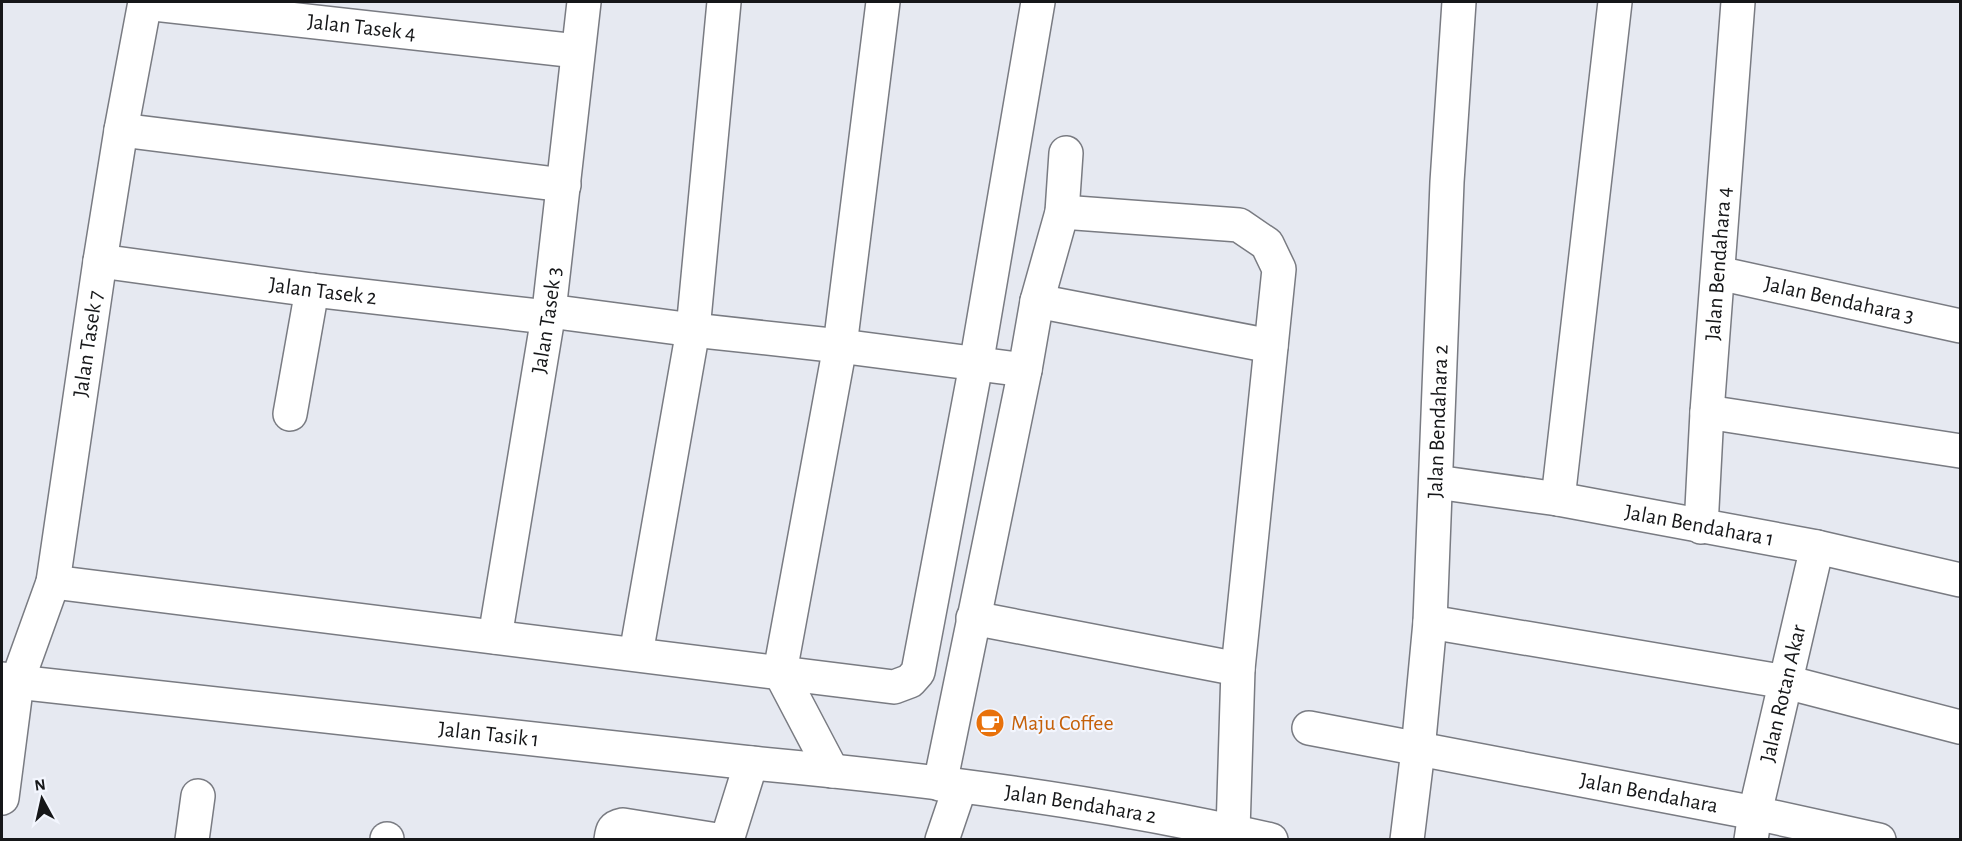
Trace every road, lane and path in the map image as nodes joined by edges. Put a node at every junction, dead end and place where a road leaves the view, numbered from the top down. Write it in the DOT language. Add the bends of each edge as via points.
graph roads {
  1 [pos="145,2"];
  2 [pos="584,2"];
  3 [pos="724,2"];
  4 [pos="883,2"];
  5 [pos="1038,2"];
  6 [pos="1459,2"];
  7 [pos="1615,2"];
  8 [pos="1738,2"];
  9 [pos="577,51"];
  10 [pos="121,130"];
  11 [pos="1066,153"];
  12 [pos="564,185"];
  13 [pos="1062,212"];
  14 [pos="100,261"];
  15 [pos="1718,273"];
  16 [pos="312,291"];
  17 [pos="1037,301"];
  18 [pos="548,314"];
  19 [pos="1960,326"];
  20 [pos="693,330"];
  21 [pos="1271,345"];
  22 [pos="840,346"];
  23 [pos="976,364"];
  24 [pos="1026,370"];
  25 [pos="1707,412"];
  26 [pos="290,414"];
  27 [pos="1960,452"];
  28 [pos="1436,482"];
  29 [pos="1558,499"];
  30 [pos="1701,527"];
  31 [pos="1817,547"];
  32 [pos="1960,580"];
  33 [pos="53,582"];
  34 [pos="973,618"];
  35 [pos="1430,622"];
  36 [pos="495,636"];
  37 [pos="636,654"];
  38 [pos="1238,669"];
  39 [pos="780,672"];
  40 [pos="9,680"];
  41 [pos="1785,682"];
  42 [pos="1960,727"];
  43 [pos="1309,728"];
  44 [pos="1418,750"];
  45 [pos="751,763"];
  46 [pos="832,771"];
  47 [pos="950,786"];
  48 [pos="198,796"];
  49 [pos="2,798"];
  50 [pos="1753,826"];
  51 [pos="1233,831"];
  52 [pos="192,840"];
  53 [pos="611,840"];
  54 [pos="717,840"];
  55 [pos="727,840"];
  56 [pos="942,840"];
  57 [pos="1271,840"];
  58 [pos="1407,840"];
  59 [pos="1879,840"];
  1 -- 9 [label="street, Jalan Tasek 4"];
  1 -- 10 [label="street, Jalan Tasek 7"];
  2 -- 9 [label="street, Jalan Tasek 3"];
  3 -- 20 [label="street"];
  4 -- 22 [label="street"];
  5 -- 23 [label="street"];
  6 -- 28 [label="street, Jalan Bendahara 2"];
  7 -- 29 [label="street"];
  8 -- 15 [label="street, Jalan Bendahara 4"];
  9 -- 12 [label="street, Jalan Tasek 3"];
  10 -- 12 [label="street"];
  10 -- 14 [label="street, Jalan Tasek 7"];
  11 -- 13 [label="street"];
  12 -- 18 [label="street, Jalan Tasek 3"];
  13 -- 17 [label="street"];
  13 -- 21 [label="street" via="1239,225 1267,244 1278,268"];
  14 -- 16 [label="street, Jalan Tasek 2"];
  14 -- 33 [label="street, Jalan Tasek 7"];
  15 -- 19 [label="street, Jalan Bendahara 3"];
  15 -- 25 [label="street, Jalan Bendahara 4"];
  16 -- 18 [label="street, Jalan Tasek 2"];
  16 -- 26 [label="street"];
  17 -- 21 [label="street"];
  17 -- 24 [label="street"];
  18 -- 20 [label="street, Jalan Tasek 2"];
  18 -- 36 [label="street, Jalan Tasek 3"];
  20 -- 22 [label="street, Jalan Tasek 2"];
  20 -- 37 [label="street"];
  21 -- 38 [label="street"];
  22 -- 23 [label="street, Jalan Tasek 2"];
  22 -- 39 [label="street"];
  23 -- 24 [label="street, Jalan Tasek 2"];
  23 -- 39 [label="street" via="918,672 910,681 894,687"];
  24 -- 34 [label="street"];
  25 -- 27 [label="street"];
  25 -- 30 [label="street, Jalan Bendahara 4"];
  28 -- 29 [label="street, Jalan Bendahara 1"];
  28 -- 35 [label="street, Jalan Bendahara 2"];
  29 -- 30 [label="street, Jalan Bendahara 1"];
  30 -- 31 [label="street, Jalan Bendahara 1"];
  31 -- 32 [label="street, Jalan Bendahara 1"];
  31 -- 41 [label="street, Jalan Rotan Akar"];
  33 -- 36 [label="street"];
  33 -- 40 [label="street, Jalan Tasek 7"];
  34 -- 38 [label="street"];
  34 -- 47 [label="street"];
  35 -- 41 [label="street"];
  35 -- 44 [label="street, Jalan Bendahara 2"];
  36 -- 37 [label="street"];
  37 -- 39 [label="street"];
  38 -- 51 [label="street"];
  39 -- 46 [label="street"];
  40 -- 45 [label="street, Jalan Tasik 1"];
  40 -- 49 [label="street, Jalan Tasek 7"];
  41 -- 42 [label="street"];
  41 -- 50 [label="street, Jalan Rotan Akar"];
  43 -- 44 [label="street, Jalan Bendahara"];
  44 -- 50 [label="street, Jalan Bendahara"];
  44 -- 58 [label="street, Jalan Bendahara 2"];
  45 -- 46 [label="street, Jalan Tasik 1"];
  45 -- 55 [label="street"];
  46 -- 47 [label="street, Jalan Tasik 1"];
  47 -- 51 [label="street, Jalan Bendahara 2" via="1044,797"];
  47 -- 56 [label="street"];
  48 -- 52 [label="street"];
  50 -- 59 [label="street, Jalan Bendahara"];
  51 -- 57 [label="street, Jalan Bendahara 2"];
  53 -- 54 [label="street" via="612,830 623,825"];
}
